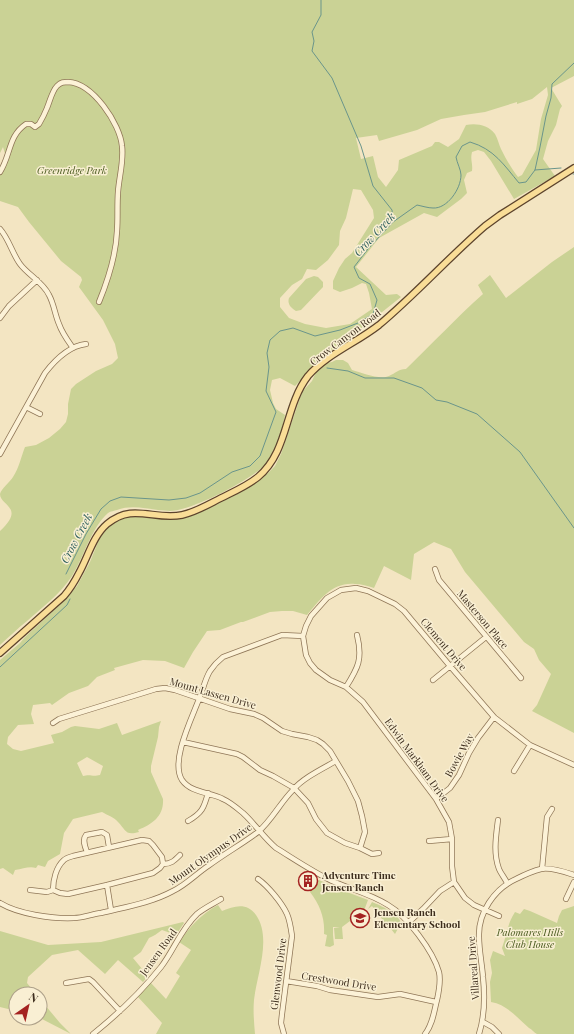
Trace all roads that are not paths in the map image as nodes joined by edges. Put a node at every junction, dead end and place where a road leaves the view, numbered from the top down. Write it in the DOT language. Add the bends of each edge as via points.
graph roads {
  1 [pos="574,168"];
  2 [pos="0,172"];
  3 [pos="0,229"];
  4 [pos="37,280"];
  5 [pos="99,302"];
  6 [pos="0,318"];
  7 [pos="86,344"];
  8 [pos="73,348"];
  9 [pos="26,407"];
  10 [pos="40,414"];
  11 [pos="0,454"];
  12 [pos="435,569"];
  13 [pos="357,635"];
  14 [pos="303,636"];
  15 [pos="486,637"];
  16 [pos="0,653"];
  17 [pos="450,666"];
  18 [pos="522,678"];
  19 [pos="433,680"];
  20 [pos="346,687"];
  21 [pos="199,698"];
  22 [pos="494,717"];
  23 [pos="53,723"];
  24 [pos="183,742"];
  25 [pos="530,745"];
  26 [pos="336,761"];
  27 [pos="574,765"];
  28 [pos="514,771"];
  29 [pos="294,788"];
  30 [pos="208,793"];
  31 [pos="436,799"];
  32 [pos="552,809"];
  33 [pos="498,820"];
  34 [pos="188,821"];
  35 [pos="259,831"];
  36 [pos="452,838"];
  37 [pos="429,841"];
  38 [pos="109,847"];
  39 [pos="360,848"];
  40 [pos="87,852"];
  41 [pos="379,853"];
  42 [pos="180,855"];
  43 [pos="163,864"];
  44 [pos="542,869"];
  45 [pos="574,875"];
  46 [pos="258,879"];
  47 [pos="454,882"];
  48 [pos="574,882"];
  49 [pos="507,883"];
  50 [pos="107,885"];
  51 [pos="30,890"];
  52 [pos="53,890"];
  53 [pos="221,899"];
  54 [pos="566,899"];
  55 [pos="0,903"];
  56 [pos="112,910"];
  57 [pos="485,910"];
  58 [pos="500,916"];
  59 [pos="409,922"];
  60 [pos="286,981"];
  61 [pos="66,983"];
  62 [pos="436,1002"];
  63 [pos="120,1011"];
  64 [pos="483,1022"];
  65 [pos="93,1034"];
  66 [pos="284,1034"];
  67 [pos="425,1034"];
  68 [pos="479,1034"];
  69 [pos="499,1034"];
  1 -- 16 [label="main road, Crow Canyon Road" via="485,226 378,325 318,366 301,387 274,459 256,479 183,515 168,517 139,512 128,513 108,522 72,587"];
  2 -- 5 [label="street" via="17,132 26,124 35,127 39,124 56,86 63,82 73,82 83,86 99,100 109,114 122,146 114,258"];
  3 -- 4 [label="street" via="19,263"];
  4 -- 6 [label="street"];
  4 -- 8 [label="street" via="49,293 59,325"];
  7 -- 8 [label="street"];
  8 -- 9 [label="street" via="52,364"];
  9 -- 10 [label="street"];
  9 -- 11 [label="street"];
  12 -- 15 [label="street, Masterson Place" via="439,580"];
  13 -- 20 [label="street" via="360,657"];
  14 -- 17 [label="street, Clement Drive" via="311,616 326,598 341,590 356,588 368,591 404,611"];
  14 -- 20 [label="street, Edwin Markham Drive" via="310,663 330,680"];
  14 -- 21 [label="street" via="282,635 223,657 211,670"];
  15 -- 17 [label="street"];
  15 -- 18 [label="street, Masterson Place"];
  17 -- 19 [label="street"];
  17 -- 22 [label="street, Clement Drive"];
  20 -- 31 [label="street, Edwin Markham Drive" via="363,702"];
  21 -- 23 [label="street, Mount Lassen Drive" via="175,690 156,689"];
  21 -- 24 [label="street"];
  21 -- 26 [label="street, Mount Lassen Drive" via="254,714 282,731 317,740 330,751"];
  22 -- 25 [label="street, Clement Drive"];
  22 -- 31 [label="street, Bowie Way" via="478,738 450,788"];
  24 -- 29 [label="street" via="237,754"];
  24 -- 30 [label="street" via="178,761 179,774 193,789"];
  25 -- 27 [label="street, Clement Drive"];
  25 -- 28 [label="street"];
  26 -- 29 [label="street, Mount Olympus Drive"];
  26 -- 39 [label="street, Mount Lassen Drive" via="358,801 365,832"];
  29 -- 35 [label="street, Mount Olympus Drive" via="273,817"];
  29 -- 39 [label="street" via="308,803 327,833"];
  30 -- 34 [label="street" via="204,806 197,816"];
  30 -- 35 [label="street" via="222,798 243,813"];
  31 -- 36 [label="street, Edwin Markham Drive" via="449,822"];
  32 -- 44 [label="street" via="546,817"];
  33 -- 49 [label="street" via="496,859"];
  35 -- 56 [label="street, Mount Olympus Drive" via="175,891 154,900"];
  35 -- 59 [label="street" via="276,848 332,881 388,904"];
  36 -- 37 [label="street"];
  36 -- 47 [label="street, Edwin Markham Drive"];
  38 -- 40 [label="street"];
  38 -- 40 [label="street" via="107,835 102,832 86,835 84,840"];
  38 -- 43 [label="street" via="142,840 149,841 162,857"];
  39 -- 41 [label="street" via="372,854"];
  40 -- 52 [label="street" via="64,859 54,880"];
  42 -- 43 [label="street" via="173,862"];
  43 -- 50 [label="street" via="153,873"];
  44 -- 45 [label="street, Villareal Drive"];
  44 -- 49 [label="street, Villareal Drive"];
  46 -- 60 [label="street, Glenwood Drive" via="266,885 283,908 291,925"];
  47 -- 57 [label="street, Edwin Markham Drive" via="465,898"];
  47 -- 59 [label="street" via="440,890"];
  48 -- 54 [label="street"];
  49 -- 57 [label="street, Villareal Drive" via="493,896"];
  50 -- 52 [label="street" via="68,894"];
  50 -- 56 [label="street"];
  51 -- 52 [label="street"];
  53 -- 63 [label="street, Jensen Road" via="190,921 162,965"];
  55 -- 56 [label="street, Mount Olympus Drive" via="22,912 55,917 75,918"];
  57 -- 58 [label="street, Edwin Markham Drive"];
  57 -- 64 [label="street, Villareal Drive" via="479,929 485,1003"];
  59 -- 62 [label="street" via="432,956 439,973"];
  60 -- 62 [label="street, Crestwood Drive" via="378,997 400,994"];
  60 -- 66 [label="street, Glenwood Drive" via="281,1019"];
  61 -- 63 [label="street" via="89,979"];
  62 -- 67 [label="street" via="433,1019"];
  63 -- 65 [label="street, Jensen Road"];
  64 -- 68 [label="street, Villareal Drive"];
  64 -- 69 [label="street" via="492,1026"];
}
